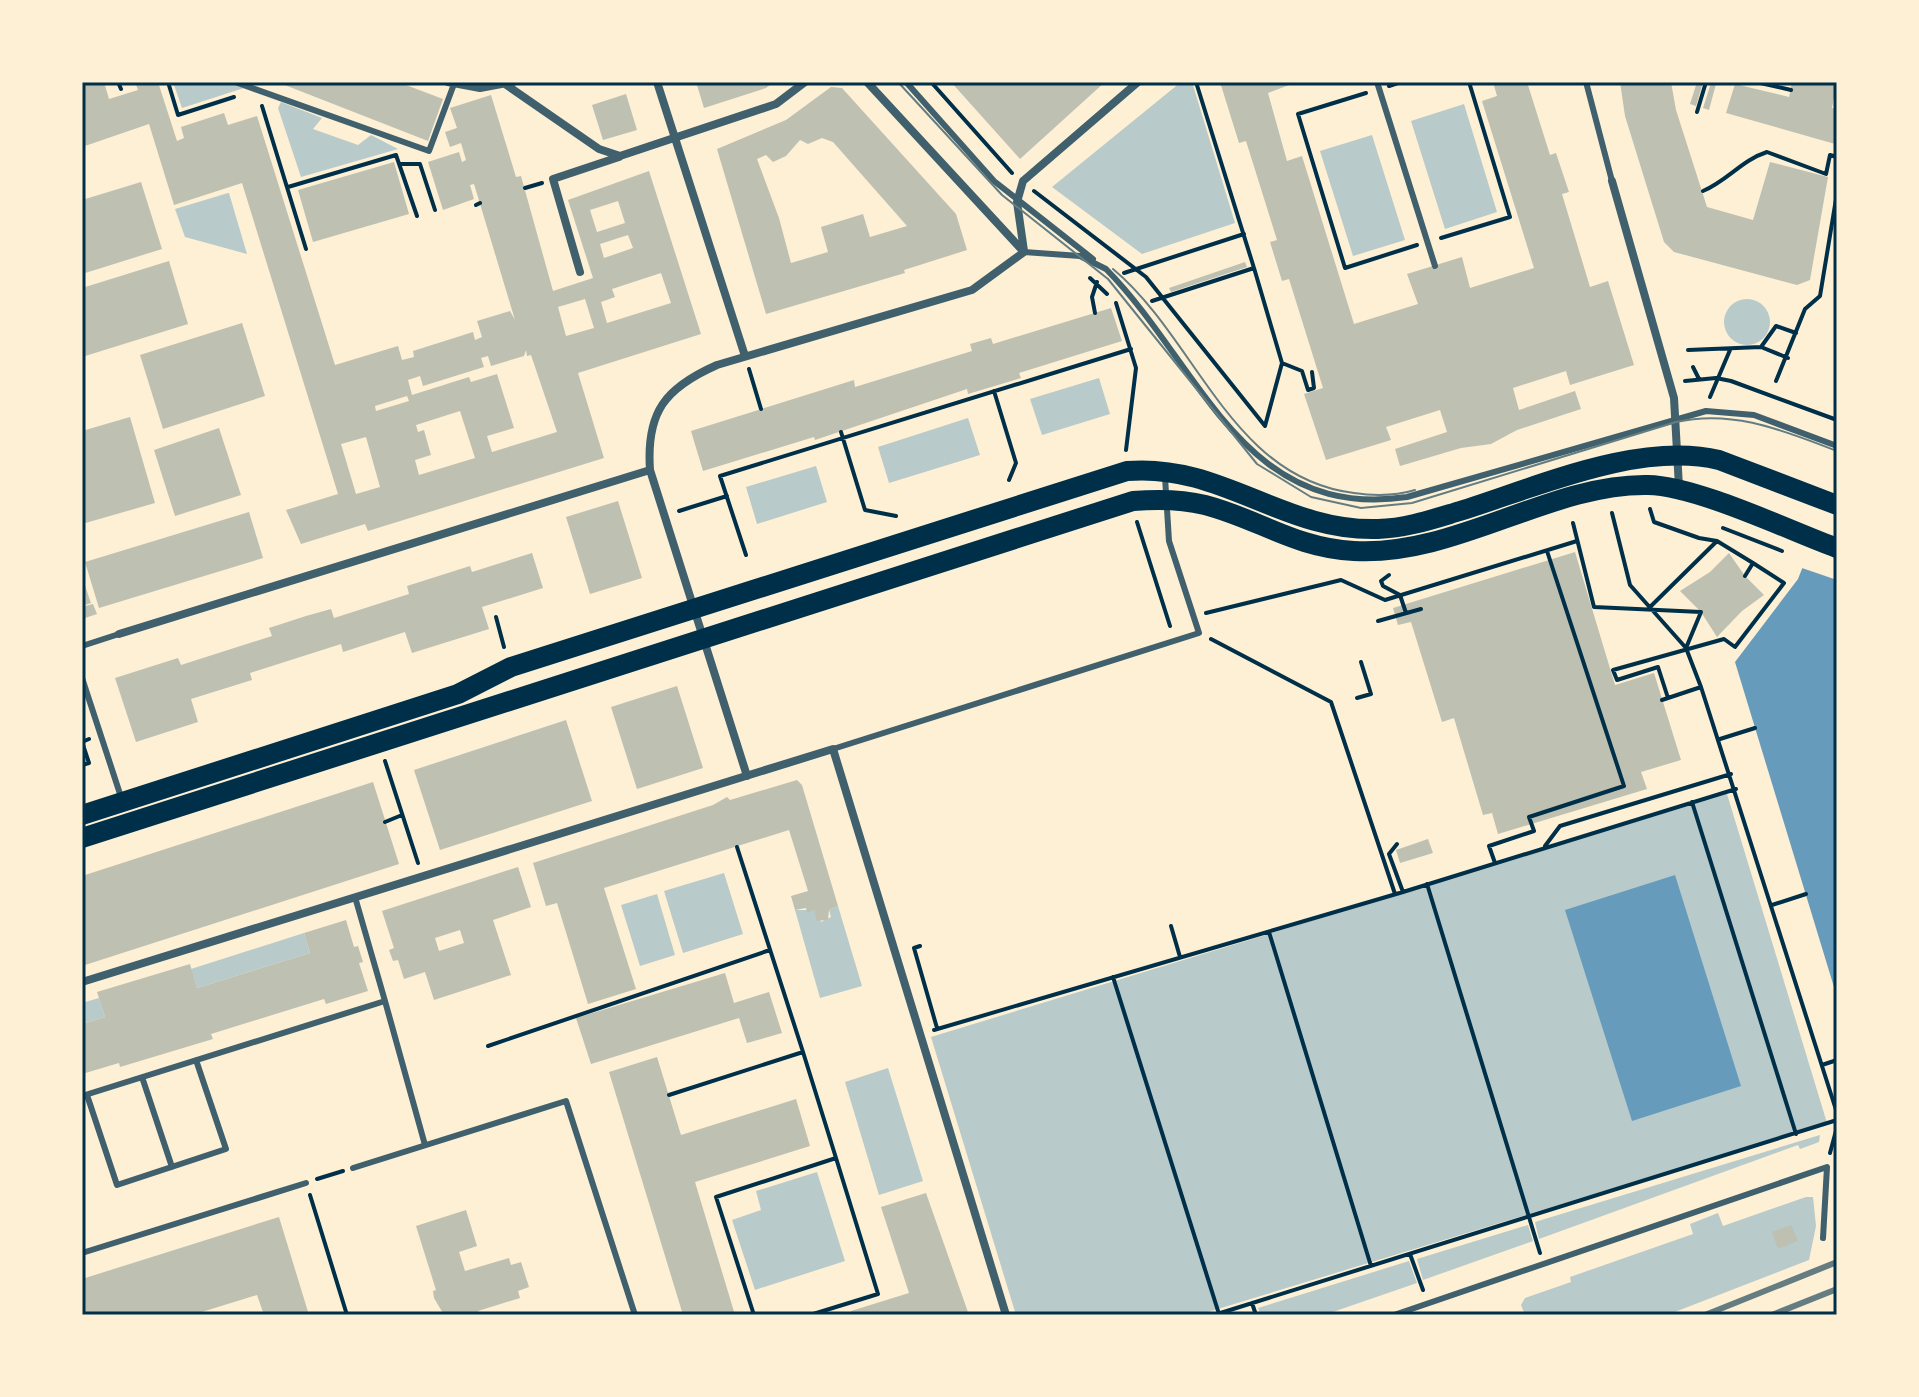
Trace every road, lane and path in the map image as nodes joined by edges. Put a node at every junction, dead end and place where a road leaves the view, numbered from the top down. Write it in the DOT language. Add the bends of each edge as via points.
graph roads {
  1 [pos="118,82"];
  2 [pos="168,82"];
  3 [pos="235,82"];
  4 [pos="657,82"];
  5 [pos="805,82"];
  6 [pos="867,82"];
  7 [pos="906,82"];
  8 [pos="931,82"];
  9 [pos="1138,82"];
  10 [pos="1196,82"];
  11 [pos="1377,82"];
  12 [pos="1586,82"];
  13 [pos="1706,82"];
  14 [pos="1756,82"];
  15 [pos="451,83"];
  16 [pos="509,83"];
  17 [pos="121,89"];
  18 [pos="257,90"];
  19 [pos="1791,90"];
  20 [pos="1697,112"];
  21 [pos="675,139"];
  22 [pos="620,156"];
  23 [pos="1837,157"];
  24 [pos="400,164"];
  25 [pos="1023,181"];
  26 [pos="1612,181"];
  27 [pos="288,187"];
  28 [pos="1703,191"];
  29 [pos="1837,193"];
  30 [pos="1017,202"];
  31 [pos="435,210"];
  32 [pos="417,216"];
  33 [pos="1244,234"];
  34 [pos="306,249"];
  35 [pos="1024,252"];
  36 [pos="1435,266"];
  37 [pos="1254,268"];
  38 [pos="1106,269"];
  39 [pos="1138,269"];
  40 [pos="580,272"];
  41 [pos="1085,274"];
  42 [pos="1120,275"];
  43 [pos="1108,279"];
  44 [pos="1095,283"];
  45 [pos="1163,297"];
  46 [pos="1152,301"];
  47 [pos="1095,313"];
  48 [pos="1796,333"];
  49 [pos="1761,347"];
  50 [pos="1131,349"];
  51 [pos="1688,350"];
  52 [pos="1730,350"];
  53 [pos="745,356"];
  54 [pos="1788,358"];
  55 [pos="1282,363"];
  56 [pos="1693,367"];
  57 [pos="1716,378"];
  58 [pos="1699,379"];
  59 [pos="1776,381"];
  60 [pos="1671,385"];
  61 [pos="1318,390"];
  62 [pos="994,391"];
  63 [pos="761,409"];
  64 [pos="1676,417"];
  65 [pos="1837,420"];
  66 [pos="841,432"];
  67 [pos="1125,438"];
  68 [pos="843,440"];
  69 [pos="1837,446"];
  70 [pos="1678,456"];
  71 [pos="650,470"];
  72 [pos="1165,471"];
  73 [pos="1009,480"];
  74 [pos="1679,489"];
  75 [pos="727,496"];
  76 [pos="1167,500"];
  77 [pos="1837,505"];
  78 [pos="1650,509"];
  79 [pos="1612,513"];
  80 [pos="665,516"];
  81 [pos="896,516"];
  82 [pos="1136,522"];
  83 [pos="1573,523"];
  84 [pos="1713,524"];
  85 [pos="1577,541"];
  86 [pos="1717,541"];
  87 [pos="1772,547"];
  88 [pos="1837,548"];
  89 [pos="1547,551"];
  90 [pos="746,555"];
  91 [pos="1753,563"];
  92 [pos="1389,575"];
  93 [pos="1745,576"];
  94 [pos="1400,595"];
  95 [pos="695,607"];
  96 [pos="1650,607"];
  97 [pos="1421,609"];
  98 [pos="1406,613"];
  99 [pos="496,617"];
  100 [pos="1194,617"];
  101 [pos="1378,621"];
  102 [pos="1199,633"];
  103 [pos="119,634"];
  104 [pos="704,637"];
  105 [pos="82,646"];
  106 [pos="1686,648"];
  107 [pos="504,650"];
  108 [pos="1361,662"];
  109 [pos="82,678"];
  110 [pos="1701,687"];
  111 [pos="1357,698"];
  112 [pos="1755,728"];
  113 [pos="1720,739"];
  114 [pos="82,742"];
  115 [pos="380,743"];
  116 [pos="833,749"];
  117 [pos="82,765"];
  118 [pos="1731,774"];
  119 [pos="747,776"];
  120 [pos="1736,789"];
  121 [pos="123,802"];
  122 [pos="1692,802"];
  123 [pos="82,815"];
  124 [pos="403,815"];
  125 [pos="385,822"];
  126 [pos="82,838"];
  127 [pos="1397,844"];
  128 [pos="737,847"];
  129 [pos="1543,848"];
  130 [pos="1495,863"];
  131 [pos="423,876"];
  132 [pos="1427,884"];
  133 [pos="1403,892"];
  134 [pos="1395,894"];
  135 [pos="1806,894"];
  136 [pos="355,897"];
  137 [pos="1772,905"];
  138 [pos="1171,926"];
  139 [pos="1269,931"];
  140 [pos="920,946"];
  141 [pos="770,950"];
  142 [pos="1180,957"];
  143 [pos="1113,977"];
  144 [pos="82,982"];
  145 [pos="385,1001"];
  146 [pos="937,1028"];
  147 [pos="919,1034"];
  148 [pos="488,1046"];
  149 [pos="803,1052"];
  150 [pos="196,1060"];
  151 [pos="1837,1060"];
  152 [pos="1822,1065"];
  153 [pos="142,1077"];
  154 [pos="669,1095"];
  155 [pos="85,1096"];
  156 [pos="1837,1113"];
  157 [pos="1837,1120"];
  158 [pos="1837,1127"];
  159 [pos="1796,1134"];
  160 [pos="425,1145"];
  161 [pos="836,1158"];
  162 [pos="172,1167"];
  163 [pos="1827,1167"];
  164 [pos="353,1168"];
  165 [pos="306,1183"];
  166 [pos="1531,1216"];
  167 [pos="1823,1238"];
  168 [pos="82,1253"];
  169 [pos="1410,1254"];
  170 [pos="1543,1264"];
  171 [pos="1371,1266"];
  172 [pos="1252,1303"];
  173 [pos="1428,1303"];
  174 [pos="1217,1314"];
  175 [pos="347,1315"];
  176 [pos="635,1315"];
  177 [pos="754,1315"];
  178 [pos="810,1315"];
  179 [pos="1006,1315"];
  180 [pos="1256,1315"];
  181 [pos="1394,1315"];
  1 -- 17 [label="path"];
  2 -- 18 [label="path" via="178,115"];
  3 -- 18 [label="lane"];
  4 -- 21 [label="street"];
  5 -- 21 [label="street" via="776,104"];
  6 -- 35 [label="street"];
  7 -- 30 [label="lane"];
  8 -- 25 [label="path"];
  9 -- 25 [label="street"];
  10 -- 33 [label="path"];
  11 -- 36 [label="lane"];
  12 -- 26 [label="lane"];
  13 -- 20 [label="path"];
  14 -- 19 [label="path"];
  15 -- 16 [label="street" via="480,88"];
  15 -- 18 [label="lane" via="429,151"];
  16 -- 22 [label="street" via="599,149"];
  18 -- 27 [label="path"];
  21 -- 22 [label="street"];
  21 -- 53 [label="street"];
  22 -- 40 [label="street" via="553,179"];
  23 -- 28 [label="path" via="1830,155 1826,174 1767,152"];
  24 -- 27 [label="path" via="396,155"];
  24 -- 31 [label="path" via="420,164"];
  24 -- 32 [label="path"];
  25 -- 30 [label="street"];
  25 -- 39 [label="path"];
  26 -- 60 [label="street"];
  27 -- 34 [label="path"];
  29 -- 48 [label="path" via="1820,296 1805,309"];
  30 -- 35 [label="street"];
  30 -- 38 [label="lane"];
  33 -- 37 [label="path"];
  33 -- 39 [label="path"];
  35 -- 38 [label="lane" via="1080,256"];
  35 -- 53 [label="street" via="972,290"];
  37 -- 45 [label="path"];
  37 -- 55 [label="path"];
  38 -- 64 [label="lane" via="1243,443 1294,483 1336,497 1407,497"];
  39 -- 42 [label="path"];
  39 -- 45 [label="path"];
  41 -- 44 [label="path"];
  43 -- 44 [label="path"];
  44 -- 47 [label="path"];
  44 -- 50 [label="path" via="1117,304"];
  45 -- 46 [label="path"];
  45 -- 55 [label="path" via="1265,426"];
  48 -- 49 [label="path" via="1776,326"];
  48 -- 54 [label="path"];
  49 -- 52 [label="path"];
  49 -- 54 [label="path"];
  50 -- 62 [label="path"];
  50 -- 67 [label="path" via="1136,368"];
  51 -- 52 [label="path"];
  52 -- 57 [label="path"];
  53 -- 63 [label="path"];
  53 -- 71 [label="street" via="690,377 672,392 657,410 648,439"];
  54 -- 59 [label="path"];
  55 -- 61 [label="path" via="1302,371 1308,390 1314,388 1312,372"];
  56 -- 58 [label="path"];
  57 -- 58 [label="path"];
  57 -- 65 [label="path"];
  58 -- 60 [label="path"];
  60 -- 64 [label="street"];
  62 -- 68 [label="path"];
  62 -- 73 [label="path" via="1016,463"];
  64 -- 69 [label="lane" via="1736,412"];
  64 -- 70 [label="street"];
  66 -- 68 [label="path"];
  68 -- 75 [label="path" via="720,476"];
  68 -- 81 [label="path" via="865,510"];
  70 -- 72 [label="main road" via="1625,461 1416,524 1377,529 1318,524 1227,486"];
  70 -- 74 [label="street"];
  70 -- 77 [label="main road" via="1719,460"];
  71 -- 80 [label="street"];
  71 -- 103 [label="street"];
  72 -- 76 [label="lane"];
  72 -- 95 [label="main road" via="1111,474"];
  74 -- 76 [label="main road" via="1646,485 1606,490 1436,541 1377,551 1317,546 1215,508"];
  74 -- 88 [label="main road"];
  75 -- 80 [label="path"];
  75 -- 90 [label="path"];
  76 -- 100 [label="lane" via="1169,541"];
  76 -- 104 [label="main road" via="1114,505"];
  78 -- 86 [label="path" via="1654,522"];
  79 -- 96 [label="path" via="1630,585"];
  80 -- 95 [label="street"];
  82 -- 100 [label="path" via="1170,626"];
  83 -- 85 [label="path"];
  84 -- 87 [label="path"];
  85 -- 89 [label="path"];
  85 -- 96 [label="path" via="1594,607"];
  86 -- 91 [label="path"];
  86 -- 96 [label="path"];
  89 -- 94 [label="path"];
  89 -- 130 [label="path" via="1624,786 1529,817 1534,831 1489,846"];
  91 -- 93 [label="path"];
  91 -- 106 [label="path" via="1784,583 1735,647 1724,639"];
  92 -- 94 [label="path" via="1381,581 1383,586"];
  94 -- 98 [label="path"];
  94 -- 100 [label="path" via="1385,600 1352,583 1326,582"];
  95 -- 104 [label="street"];
  95 -- 121 [label="main road" via="511,667 458,694"];
  96 -- 106 [label="path"];
  96 -- 106 [label="path" via="1701,612"];
  97 -- 98 [label="path"];
  98 -- 101 [label="path"];
  99 -- 107 [label="path"];
  100 -- 102 [label="lane"];
  102 -- 116 [label="lane"];
  102 -- 134 [label="path" via="1331,702"];
  103 -- 105 [label="lane"];
  104 -- 115 [label="main road"];
  104 -- 119 [label="street"];
  106 -- 110 [label="path"];
  106 -- 110 [label="path" via="1613,670 1617,680 1658,667 1665,699"];
  108 -- 111 [label="path" via="1371,694"];
  109 -- 121 [label="lane"];
  110 -- 113 [label="path"];
  112 -- 113 [label="path"];
  113 -- 118 [label="path"];
  114 -- 117 [label="path" via="89,763"];
  115 -- 124 [label="path"];
  115 -- 126 [label="main road"];
  116 -- 119 [label="street"];
  116 -- 147 [label="street"];
  118 -- 120 [label="path"];
  118 -- 129 [label="path" via="1560,826"];
  119 -- 131 [label="street"];
  120 -- 122 [label="path"];
  120 -- 137 [label="path"];
  121 -- 123 [label="main road"];
  122 -- 129 [label="path"];
  122 -- 159 [label="path"];
  124 -- 125 [label="path"];
  124 -- 131 [label="path"];
  127 -- 133 [label="path" via="1389,854"];
  128 -- 141 [label="path"];
  129 -- 130 [label="path"];
  130 -- 132 [label="path"];
  131 -- 136 [label="street"];
  132 -- 133 [label="path"];
  132 -- 166 [label="path"];
  133 -- 134 [label="path"];
  134 -- 139 [label="path"];
  135 -- 137 [label="path"];
  136 -- 144 [label="street"];
  136 -- 145 [label="lane"];
  137 -- 152 [label="path"];
  138 -- 142 [label="path"];
  139 -- 142 [label="path"];
  139 -- 171 [label="path"];
  140 -- 146 [label="path" via="914,948"];
  141 -- 148 [label="path"];
  141 -- 149 [label="path"];
  142 -- 143 [label="path"];
  143 -- 146 [label="path"];
  143 -- 174 [label="path"];
  145 -- 150 [label="lane"];
  145 -- 160 [label="lane"];
  146 -- 147 [label="path"];
  147 -- 179 [label="street"];
  149 -- 154 [label="path"];
  149 -- 161 [label="path"];
  150 -- 153 [label="lane"];
  150 -- 162 [label="lane" via="226,1149"];
  151 -- 152 [label="path"];
  152 -- 156 [label="path"];
  153 -- 155 [label="lane"];
  153 -- 162 [label="lane"];
  155 -- 162 [label="lane" via="117,1185"];
  157 -- 159 [label="path"];
  158 -- 163 [label="path"];
  159 -- 166 [label="path"];
  160 -- 164 [label="lane"];
  160 -- 176 [label="lane" via="566,1101"];
  161 -- 177 [label="path" via="716,1197"];
  161 -- 178 [label="path" via="878,1294"];
  163 -- 167 [label="lane"];
  163 -- 170 [label="lane"];
  164 -- 165 [label="path"];
  165 -- 168 [label="lane"];
  165 -- 175 [label="path"];
  166 -- 169 [label="path"];
  166 -- 170 [label="path"];
  169 -- 171 [label="path"];
  169 -- 173 [label="path"];
  170 -- 173 [label="lane"];
  171 -- 172 [label="path"];
  172 -- 174 [label="path"];
  172 -- 180 [label="path"];
  173 -- 181 [label="lane"];
}
